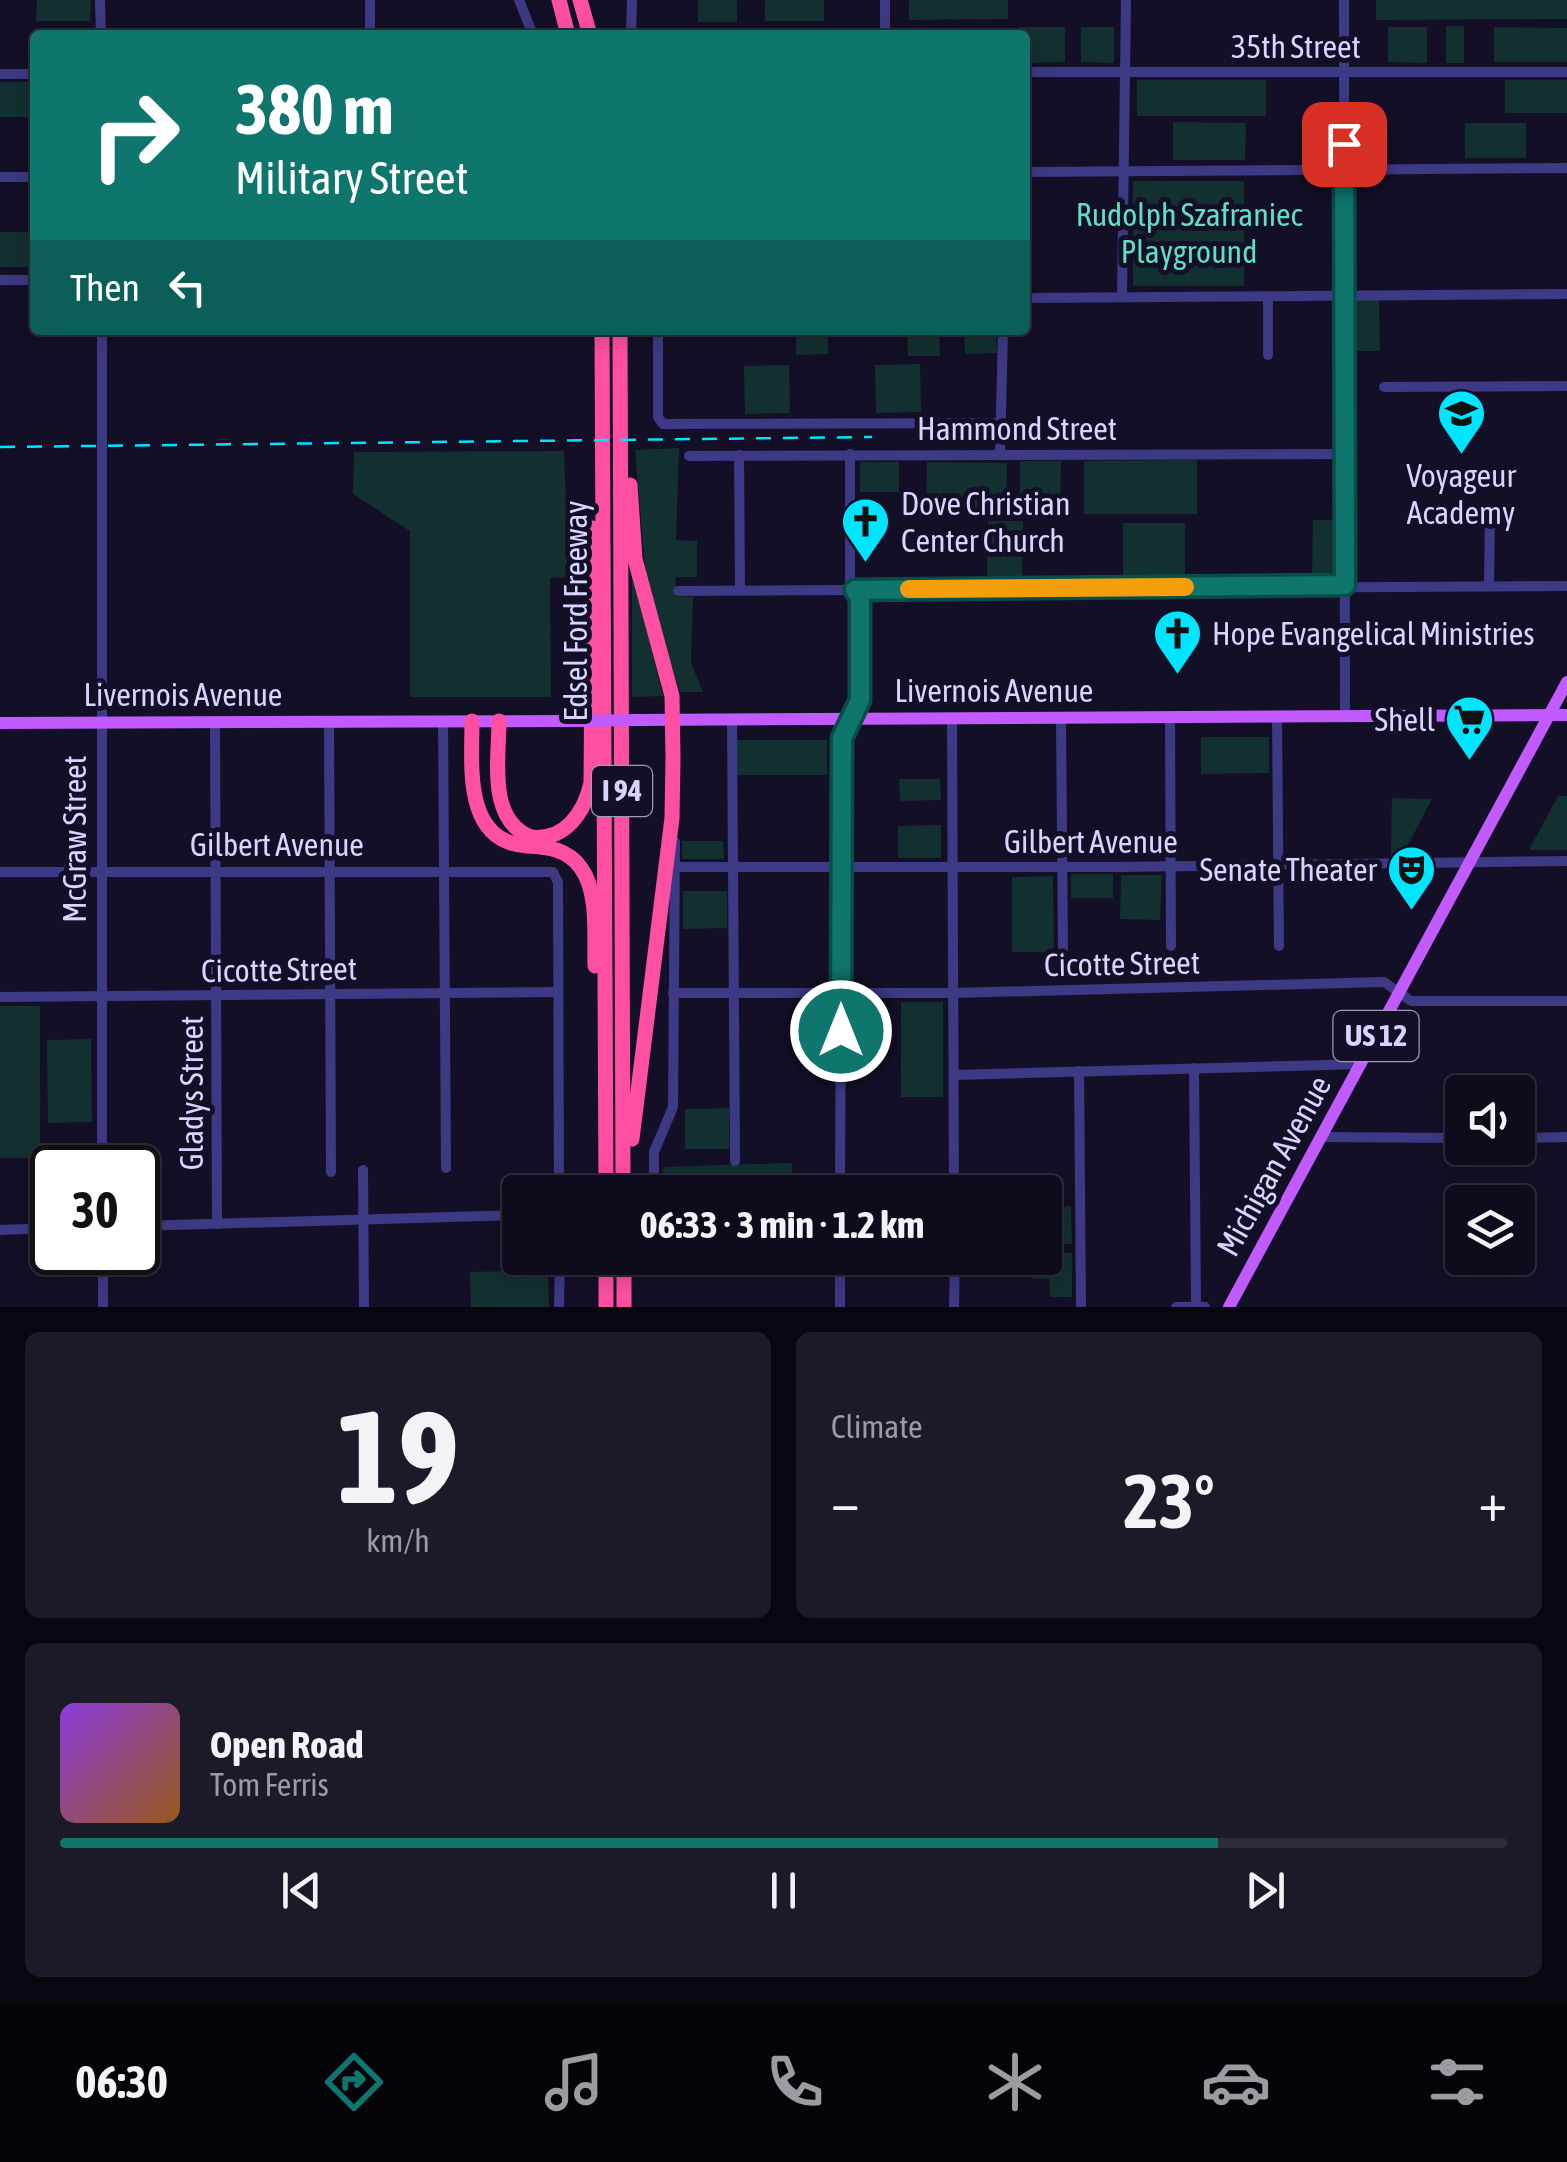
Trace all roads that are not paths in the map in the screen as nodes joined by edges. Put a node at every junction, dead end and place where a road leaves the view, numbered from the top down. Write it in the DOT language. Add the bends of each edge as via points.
graph roads {
  1 [pos="100,0"];
  2 [pos="370,0"];
  3 [pos="519,0"];
  4 [pos="559,0"];
  5 [pos="580,0"];
  6 [pos="632,0"];
  7 [pos="884,0"];
  8 [pos="1126,0"];
  9 [pos="1344,0"];
  10 [pos="100,30"];
  11 [pos="370,30"];
  12 [pos="531,30"];
  13 [pos="567,30"];
  14 [pos="589,30"];
  15 [pos="630,30"];
  16 [pos="885,30"];
  17 [pos="1030,72"];
  18 [pos="1126,72"];
  19 [pos="1344,72"];
  20 [pos="1567,72"];
  21 [pos="0,74"];
  22 [pos="30,74"];
  23 [pos="1344,168"];
  24 [pos="1567,168"];
  25 [pos="1122,171"];
  26 [pos="1030,172"];
  27 [pos="0,176"];
  28 [pos="30,176"];
  29 [pos="0,280"];
  30 [pos="30,280"];
  31 [pos="1567,294"];
  32 [pos="1268,296"];
  33 [pos="1344,296"];
  34 [pos="1030,298"];
  35 [pos="1122,298"];
  36 [pos="102,335"];
  37 [pos="602,335"];
  38 [pos="620,335"];
  39 [pos="658,335"];
  40 [pos="1002,335"];
  41 [pos="1268,356"];
  42 [pos="1567,386"];
  43 [pos="1384,387"];
  44 [pos="620,390"];
  45 [pos="602,418"];
  46 [pos="1002,423"];
  47 [pos="850,454"];
  48 [pos="1000,454"];
  49 [pos="1344,454"];
  50 [pos="739,455"];
  51 [pos="690,456"];
  52 [pos="1490,508"];
  53 [pos="1345,585"];
  54 [pos="1490,586"];
  55 [pos="1567,586"];
  56 [pos="740,590"];
  57 [pos="855,590"];
  58 [pos="678,591"];
  59 [pos="1567,682"];
  60 [pos="1550,715"];
  61 [pos="1567,715"];
  62 [pos="1278,716"];
  63 [pos="1345,716"];
  64 [pos="1170,717"];
  65 [pos="952,718"];
  66 [pos="849,719"];
  67 [pos="668,720"];
  68 [pos="732,720"];
  69 [pos="1061,720"];
  70 [pos="442,721"];
  71 [pos="472,721"];
  72 [pos="499,721"];
  73 [pos="215,722"];
  74 [pos="329,722"];
  75 [pos="102,723"];
  76 [pos="0,724"];
  77 [pos="672,818"];
  78 [pos="1567,861"];
  79 [pos="1470,864"];
  80 [pos="675,866"];
  81 [pos="1062,866"];
  82 [pos="1279,866"];
  83 [pos="732,867"];
  84 [pos="840,867"];
  85 [pos="952,867"];
  86 [pos="1170,867"];
  87 [pos="444,869"];
  88 [pos="215,870"];
  89 [pos="330,870"];
  90 [pos="0,872"];
  91 [pos="100,872"];
  92 [pos="1171,946"];
  93 [pos="1279,946"];
  94 [pos="1063,949"];
  95 [pos="558,992"];
  96 [pos="733,993"];
  97 [pos="953,993"];
  98 [pos="330,994"];
  99 [pos="445,994"];
  100 [pos="673,994"];
  101 [pos="841,994"];
  102 [pos="1400,994"];
  103 [pos="216,996"];
  104 [pos="0,997"];
  105 [pos="101,997"];
  106 [pos="1567,1000"];
  107 [pos="1362,1064"];
  108 [pos="1194,1068"];
  109 [pos="1079,1071"];
  110 [pos="954,1074"];
  111 [pos="605,1124"];
  112 [pos="1321,1137"];
  113 [pos="1445,1138"];
  114 [pos="1535,1138"];
  115 [pos="1567,1138"];
  116 [pos="102,1145"];
  117 [pos="735,1161"];
  118 [pos="446,1168"];
  119 [pos="363,1170"];
  120 [pos="331,1172"];
  121 [pos="559,1175"];
  122 [pos="606,1175"];
  123 [pos="625,1175"];
  124 [pos="627,1175"];
  125 [pos="654,1175"];
  126 [pos="840,1175"];
  127 [pos="954,1175"];
  128 [pos="502,1216"];
  129 [pos="364,1220"];
  130 [pos="218,1224"];
  131 [pos="160,1225"];
  132 [pos="30,1229"];
  133 [pos="0,1230"];
  134 [pos="103,1275"];
  135 [pos="560,1275"];
  136 [pos="606,1275"];
  137 [pos="624,1275"];
  138 [pos="840,1275"];
  139 [pos="955,1275"];
  140 [pos="1196,1306"];
  141 [pos="103,1307"];
  142 [pos="364,1307"];
  143 [pos="559,1307"];
  144 [pos="606,1307"];
  145 [pos="624,1307"];
  146 [pos="840,1307"];
  147 [pos="954,1307"];
  148 [pos="1082,1307"];
  149 [pos="1176,1307"];
  150 [pos="1206,1307"];
  151 [pos="1230,1307"];
  1 -- 10 [label="street"];
  2 -- 11 [label="street"];
  3 -- 12 [label="street"];
  4 -- 13 [label="highway"];
  5 -- 14 [label="highway"];
  6 -- 15 [label="street"];
  7 -- 16 [label="street"];
  8 -- 18 [label="street"];
  9 -- 19 [label="street"];
  17 -- 18 [label="street, 35th Street"];
  18 -- 19 [label="street, 35th Street"];
  18 -- 25 [label="street"];
  19 -- 20 [label="street, 35th Street"];
  19 -- 23 [label="street"];
  21 -- 22 [label="street"];
  23 -- 24 [label="street"];
  23 -- 25 [label="street"];
  23 -- 33 [label="street"];
  25 -- 26 [label="street"];
  25 -- 35 [label="street"];
  27 -- 28 [label="street"];
  29 -- 30 [label="street"];
  31 -- 33 [label="street"];
  32 -- 33 [label="street"];
  32 -- 35 [label="street"];
  32 -- 41 [label="street"];
  33 -- 49 [label="street"];
  34 -- 35 [label="street"];
  36 -- 75 [label="street, McGraw Street"];
  37 -- 45 [label="highway, Edsel Ford Freeway / I 94"];
  38 -- 44 [label="highway, Edsel Ford Freeway / I 94"];
  39 -- 46 [label="street" via="660,422"];
  40 -- 46 [label="street"];
  42 -- 43 [label="street"];
  44 -- 67 [label="highway" via="635,559 667,676"];
  44 -- 123 [label="highway, Edsel Ford Freeway / I 94"];
  45 -- 72 [label="highway" via="595,464 591,783 578,816 556,835 524,834 504,814"];
  45 -- 111 [label="highway, Edsel Ford Freeway / I 94"];
  46 -- 48 [label="street"];
  47 -- 48 [label="street, Hammond Street"];
  47 -- 50 [label="street, Hammond Street"];
  47 -- 57 [label="street"];
  48 -- 49 [label="street, Hammond Street"];
  49 -- 53 [label="street"];
  50 -- 51 [label="street, Hammond Street"];
  50 -- 56 [label="street"];
  52 -- 54 [label="street"];
  53 -- 54 [label="street"];
  53 -- 57 [label="street"];
  53 -- 63 [label="street"];
  54 -- 55 [label="street"];
  56 -- 57 [label="street"];
  56 -- 58 [label="street"];
  57 -- 66 [label="street" via="860,700"];
  59 -- 60 [label="main road, Michigan Avenue / US 12"];
  60 -- 61 [label="main road, Livernois Avenue"];
  60 -- 63 [label="main road, Livernois Avenue"];
  60 -- 79 [label="main road, Michigan Avenue / US 12"];
  62 -- 63 [label="main road, Livernois Avenue"];
  62 -- 64 [label="main road, Livernois Avenue"];
  62 -- 82 [label="street"];
  64 -- 69 [label="main road, Livernois Avenue"];
  64 -- 86 [label="street"];
  65 -- 66 [label="main road, Livernois Avenue"];
  65 -- 69 [label="main road, Livernois Avenue"];
  65 -- 85 [label="street"];
  66 -- 68 [label="main road, Livernois Avenue"];
  66 -- 84 [label="street" via="842,734"];
  67 -- 68 [label="main road, Livernois Avenue"];
  67 -- 72 [label="main road, Livernois Avenue, bridge"];
  67 -- 77 [label="highway"];
  68 -- 83 [label="street"];
  69 -- 81 [label="street"];
  70 -- 71 [label="main road, Livernois Avenue"];
  70 -- 74 [label="main road, Livernois Avenue"];
  70 -- 87 [label="street"];
  71 -- 72 [label="main road, Livernois Avenue"];
  71 -- 111 [label="highway" via="474,801 483,821 511,843 568,855 590,889"];
  73 -- 74 [label="main road, Livernois Avenue"];
  73 -- 75 [label="main road, Livernois Avenue"];
  73 -- 88 [label="street, Gladys Street"];
  74 -- 89 [label="street"];
  75 -- 76 [label="main road, Livernois Avenue"];
  75 -- 91 [label="street, McGraw Street"];
  77 -- 80 [label="street"];
  77 -- 124 [label="highway"];
  78 -- 79 [label="street, Gilbert Avenue"];
  79 -- 82 [label="street, Gilbert Avenue"];
  79 -- 102 [label="main road, Michigan Avenue / US 12"];
  80 -- 83 [label="street, Gilbert Avenue"];
  80 -- 100 [label="street"];
  81 -- 85 [label="street, Gilbert Avenue"];
  81 -- 86 [label="street, Gilbert Avenue"];
  81 -- 94 [label="street"];
  82 -- 86 [label="street, Gilbert Avenue"];
  82 -- 93 [label="street"];
  83 -- 84 [label="street, Gilbert Avenue"];
  83 -- 96 [label="street"];
  84 -- 85 [label="street, Gilbert Avenue"];
  84 -- 101 [label="street"];
  85 -- 97 [label="street"];
  86 -- 92 [label="street"];
  87 -- 89 [label="street, Gilbert Avenue"];
  87 -- 95 [label="street, Gilbert Avenue" via="553,872"];
  87 -- 99 [label="street"];
  88 -- 89 [label="street, Gilbert Avenue"];
  88 -- 91 [label="street, Gilbert Avenue"];
  88 -- 103 [label="street, Gladys Street"];
  89 -- 98 [label="street"];
  90 -- 91 [label="street, Gilbert Avenue"];
  91 -- 105 [label="street, McGraw Street"];
  95 -- 99 [label="street, Cicotte Street"];
  95 -- 121 [label="street"];
  96 -- 100 [label="street, Cicotte Street"];
  96 -- 101 [label="street, Cicotte Street"];
  96 -- 117 [label="street"];
  97 -- 101 [label="street, Cicotte Street"];
  97 -- 102 [label="street, Cicotte Street" via="1384,982"];
  97 -- 110 [label="street"];
  98 -- 99 [label="street, Cicotte Street"];
  98 -- 103 [label="street, Cicotte Street"];
  98 -- 120 [label="street"];
  99 -- 118 [label="street"];
  100 -- 125 [label="street" via="673,1107 654,1152"];
  101 -- 126 [label="street"];
  102 -- 106 [label="street, Cicotte Street" via="1412,1001"];
  102 -- 107 [label="main road, Michigan Avenue / US 12"];
  103 -- 105 [label="street, Cicotte Street"];
  103 -- 130 [label="street, Gladys Street"];
  104 -- 105 [label="street, Cicotte Street"];
  105 -- 116 [label="street, McGraw Street"];
  107 -- 108 [label="street"];
  107 -- 112 [label="main road, Michigan Avenue / US 12"];
  108 -- 109 [label="street"];
  108 -- 140 [label="street"];
  109 -- 110 [label="street"];
  109 -- 148 [label="street"];
  110 -- 127 [label="street"];
  111 -- 122 [label="highway, Edsel Ford Freeway / I 94"];
  112 -- 113 [label="street"];
  112 -- 151 [label="main road, Michigan Avenue / US 12"];
  114 -- 115 [label="street"];
  119 -- 129 [label="street"];
  128 -- 129 [label="street"];
  129 -- 130 [label="street"];
  129 -- 142 [label="street"];
  130 -- 131 [label="street"];
  132 -- 133 [label="street"];
  134 -- 141 [label="street"];
  135 -- 143 [label="street"];
  136 -- 144 [label="highway"];
  137 -- 145 [label="highway"];
  138 -- 146 [label="street"];
  139 -- 147 [label="street"];
  140 -- 149 [label="street"];
  140 -- 150 [label="street"];
}
